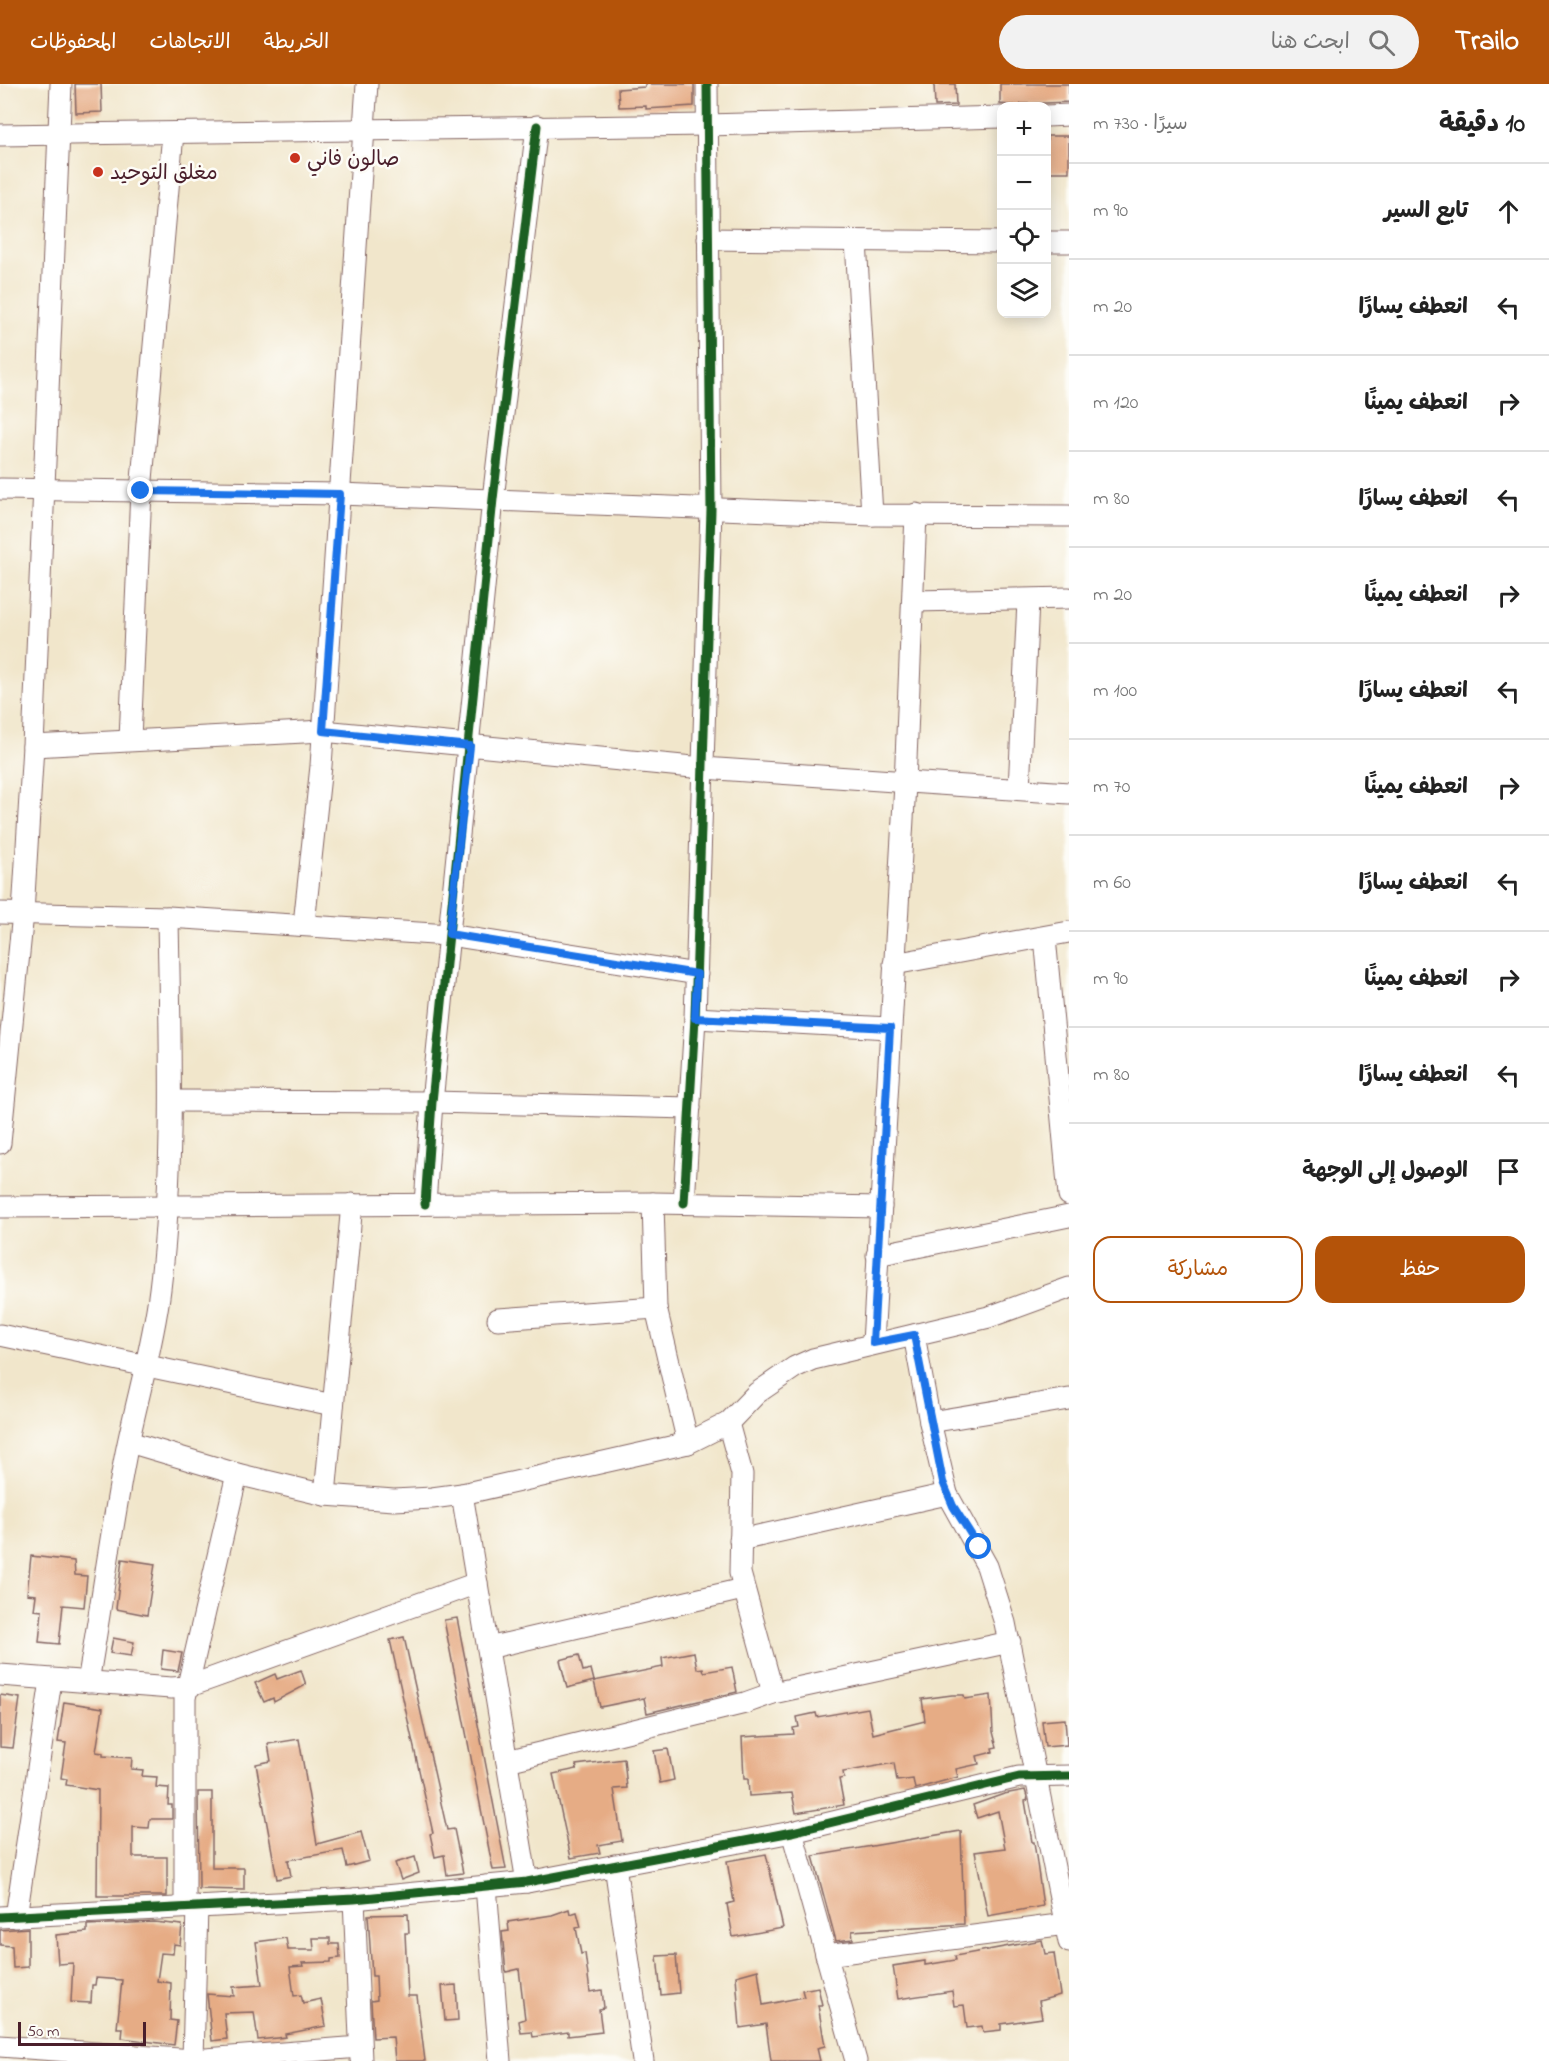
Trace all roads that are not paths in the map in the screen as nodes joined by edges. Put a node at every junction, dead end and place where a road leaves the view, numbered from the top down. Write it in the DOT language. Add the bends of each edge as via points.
graph roads {
  1 [pos="62,84"];
  2 [pos="367,84"];
  3 [pos="707,84"];
  4 [pos="1069,115"];
  5 [pos="1051,116"];
  6 [pos="997,117"];
  7 [pos="707,125"];
  8 [pos="537,126"];
  9 [pos="365,129"];
  10 [pos="173,133"];
  11 [pos="60,134"];
  12 [pos="0,135"];
  13 [pos="708,239"];
  14 [pos="856,241"];
  15 [pos="997,242"];
  16 [pos="1051,242"];
  17 [pos="1069,242"];
  18 [pos="0,489"];
  19 [pos="43,489"];
  20 [pos="141,491"];
  21 [pos="340,494"];
  22 [pos="493,499"];
  23 [pos="711,510"];
  24 [pos="916,514"];
  25 [pos="872,515"];
  26 [pos="1069,516"];
  27 [pos="1069,598"];
  28 [pos="914,601"];
  29 [pos="1028,601"];
  30 [pos="323,731"];
  31 [pos="130,739"];
  32 [pos="33,746"];
  33 [pos="470,746"];
  34 [pos="703,768"];
  35 [pos="905,784"];
  36 [pos="1019,789"];
  37 [pos="1069,793"];
  38 [pos="0,912"];
  39 [pos="23,913"];
  40 [pos="168,917"];
  41 [pos="304,924"];
  42 [pos="1069,932"];
  43 [pos="449,934"];
  44 [pos="1046,937"];
  45 [pos="894,964"];
  46 [pos="697,974"];
  47 [pos="695,1018"];
  48 [pos="890,1028"];
  49 [pos="171,1101"];
  50 [pos="432,1102"];
  51 [pos="690,1108"];
  52 [pos="0,1143"];
  53 [pos="1069,1195"];
  54 [pos="653,1203"];
  55 [pos="684,1203"];
  56 [pos="352,1204"];
  57 [pos="425,1204"];
  58 [pos="0,1207"];
  59 [pos="881,1207"];
  60 [pos="167,1208"];
  61 [pos="1069,1216"];
  62 [pos="878,1255"];
  63 [pos="1069,1288"];
  64 [pos="656,1308"];
  65 [pos="498,1319"];
  66 [pos="0,1335"];
  67 [pos="914,1335"];
  68 [pos="873,1343"];
  69 [pos="148,1365"];
  70 [pos="1069,1399"];
  71 [pos="333,1405"];
  72 [pos="930,1422"];
  73 [pos="728,1423"];
  74 [pos="129,1442"];
  75 [pos="688,1443"];
  76 [pos="237,1474"];
  77 [pos="462,1494"];
  78 [pos="947,1494"];
  79 [pos="325,1495"];
  80 [pos="740,1540"];
  81 [pos="477,1583"];
  82 [pos="743,1589"];
  83 [pos="1010,1642"];
  84 [pos="488,1648"];
  85 [pos="0,1675"];
  86 [pos="51,1680"];
  87 [pos="88,1683"];
  88 [pos="187,1687"];
  89 [pos="773,1693"];
  90 [pos="507,1761"];
  91 [pos="1036,1775"];
  92 [pos="1069,1776"];
  93 [pos="792,1832"];
  94 [pos="615,1865"];
  95 [pos="527,1882"];
  96 [pos="486,1886"];
  97 [pos="354,1899"];
  98 [pos="191,1906"];
  99 [pos="8,1917"];
  100 [pos="1067,1933"];
  101 [pos="826,1955"];
  102 [pos="0,2046"];
  103 [pos="360,2054"];
  104 [pos="155,2060"];
  105 [pos="193,2060"];
  106 [pos="500,2061"];
  107 [pos="643,2061"];
  108 [pos="856,2061"];
  1 -- 11 [label="street"];
  2 -- 9 [label="street"];
  3 -- 7 [label="street"];
  4 -- 5 [label="street"];
  6 -- 7 [label="street"];
  7 -- 8 [label="street"];
  7 -- 13 [label="street"];
  8 -- 9 [label="street"];
  8 -- 22 [label="street"];
  9 -- 10 [label="street"];
  9 -- 21 [label="street"];
  10 -- 11 [label="street"];
  10 -- 20 [label="street"];
  11 -- 12 [label="street"];
  11 -- 19 [label="street"];
  13 -- 14 [label="street"];
  13 -- 23 [label="street"];
  14 -- 15 [label="street"];
  14 -- 25 [label="street"];
  16 -- 17 [label="street"];
  18 -- 19 [label="street"];
  19 -- 20 [label="street"];
  19 -- 32 [label="street"];
  20 -- 21 [label="street"];
  20 -- 31 [label="street"];
  21 -- 22 [label="street"];
  21 -- 30 [label="street"];
  22 -- 23 [label="street"];
  22 -- 33 [label="street"];
  23 -- 25 [label="street"];
  23 -- 34 [label="street"];
  24 -- 25 [label="street"];
  24 -- 26 [label="street"];
  24 -- 28 [label="street"];
  27 -- 29 [label="street"];
  28 -- 29 [label="street"];
  28 -- 35 [label="street"];
  29 -- 36 [label="street"];
  30 -- 31 [label="street"];
  30 -- 33 [label="street"];
  30 -- 41 [label="street"];
  31 -- 32 [label="street"];
  32 -- 39 [label="street"];
  33 -- 34 [label="street"];
  33 -- 43 [label="street"];
  34 -- 35 [label="street"];
  34 -- 46 [label="street"];
  35 -- 36 [label="street"];
  35 -- 45 [label="street"];
  36 -- 37 [label="street"];
  38 -- 39 [label="street"];
  39 -- 40 [label="street"];
  39 -- 52 [label="street"];
  40 -- 41 [label="street"];
  40 -- 49 [label="street"];
  41 -- 43 [label="street"];
  42 -- 44 [label="street"];
  43 -- 46 [label="street"];
  43 -- 50 [label="street"];
  44 -- 45 [label="street"];
  44 -- 53 [label="street"];
  45 -- 48 [label="street"];
  46 -- 47 [label="street"];
  47 -- 48 [label="street"];
  47 -- 51 [label="street"];
  48 -- 59 [label="street"];
  49 -- 50 [label="street"];
  49 -- 60 [label="street"];
  50 -- 51 [label="street"];
  50 -- 57 [label="street"];
  51 -- 55 [label="street"];
  54 -- 55 [label="street"];
  54 -- 57 [label="street"];
  54 -- 64 [label="street"];
  55 -- 59 [label="street"];
  56 -- 57 [label="street"];
  56 -- 60 [label="street"];
  56 -- 71 [label="street"];
  58 -- 60 [label="street"];
  59 -- 62 [label="street"];
  60 -- 69 [label="street" via="160,1291"];
  61 -- 62 [label="street"];
  62 -- 68 [label="street"];
  63 -- 67 [label="street" via="989,1317"];
  64 -- 65 [label="street"];
  64 -- 75 [label="street"];
  66 -- 69 [label="street"];
  67 -- 68 [label="street"];
  67 -- 72 [label="street"];
  68 -- 73 [label="street" via="795,1366 757,1393"];
  69 -- 71 [label="street"];
  69 -- 74 [label="street"];
  70 -- 72 [label="street"];
  71 -- 79 [label="street"];
  72 -- 78 [label="street"];
  73 -- 75 [label="street"];
  73 -- 80 [label="street" via="742,1474"];
  74 -- 76 [label="street"];
  74 -- 87 [label="street"];
  75 -- 77 [label="street"];
  76 -- 79 [label="street"];
  76 -- 88 [label="street"];
  77 -- 79 [label="street" via="394,1500"];
  77 -- 81 [label="street"];
  78 -- 80 [label="street"];
  78 -- 83 [label="street" via="987,1566"];
  80 -- 82 [label="street"];
  81 -- 84 [label="street"];
  81 -- 88 [label="street"];
  82 -- 84 [label="street"];
  82 -- 89 [label="street"];
  83 -- 89 [label="street"];
  83 -- 91 [label="street"];
  84 -- 90 [label="street"];
  85 -- 86 [label="street"];
  86 -- 87 [label="street"];
  86 -- 99 [label="street"];
  87 -- 88 [label="street"];
  88 -- 98 [label="street" via="183,1715"];
  89 -- 90 [label="street"];
  90 -- 95 [label="street"];
  91 -- 92 [label="street"];
  91 -- 93 [label="street"];
  91 -- 100 [label="street"];
  93 -- 94 [label="street"];
  93 -- 101 [label="street"];
  94 -- 95 [label="street"];
  94 -- 107 [label="street"];
  95 -- 96 [label="street"];
  96 -- 97 [label="street"];
  96 -- 106 [label="street"];
  97 -- 98 [label="street"];
  97 -- 103 [label="street"];
  98 -- 99 [label="street"];
  98 -- 105 [label="street"];
  100 -- 101 [label="street"];
  101 -- 108 [label="street"];
  102 -- 104 [label="street"];
  103 -- 105 [label="street"];
  104 -- 105 [label="street"];
}
